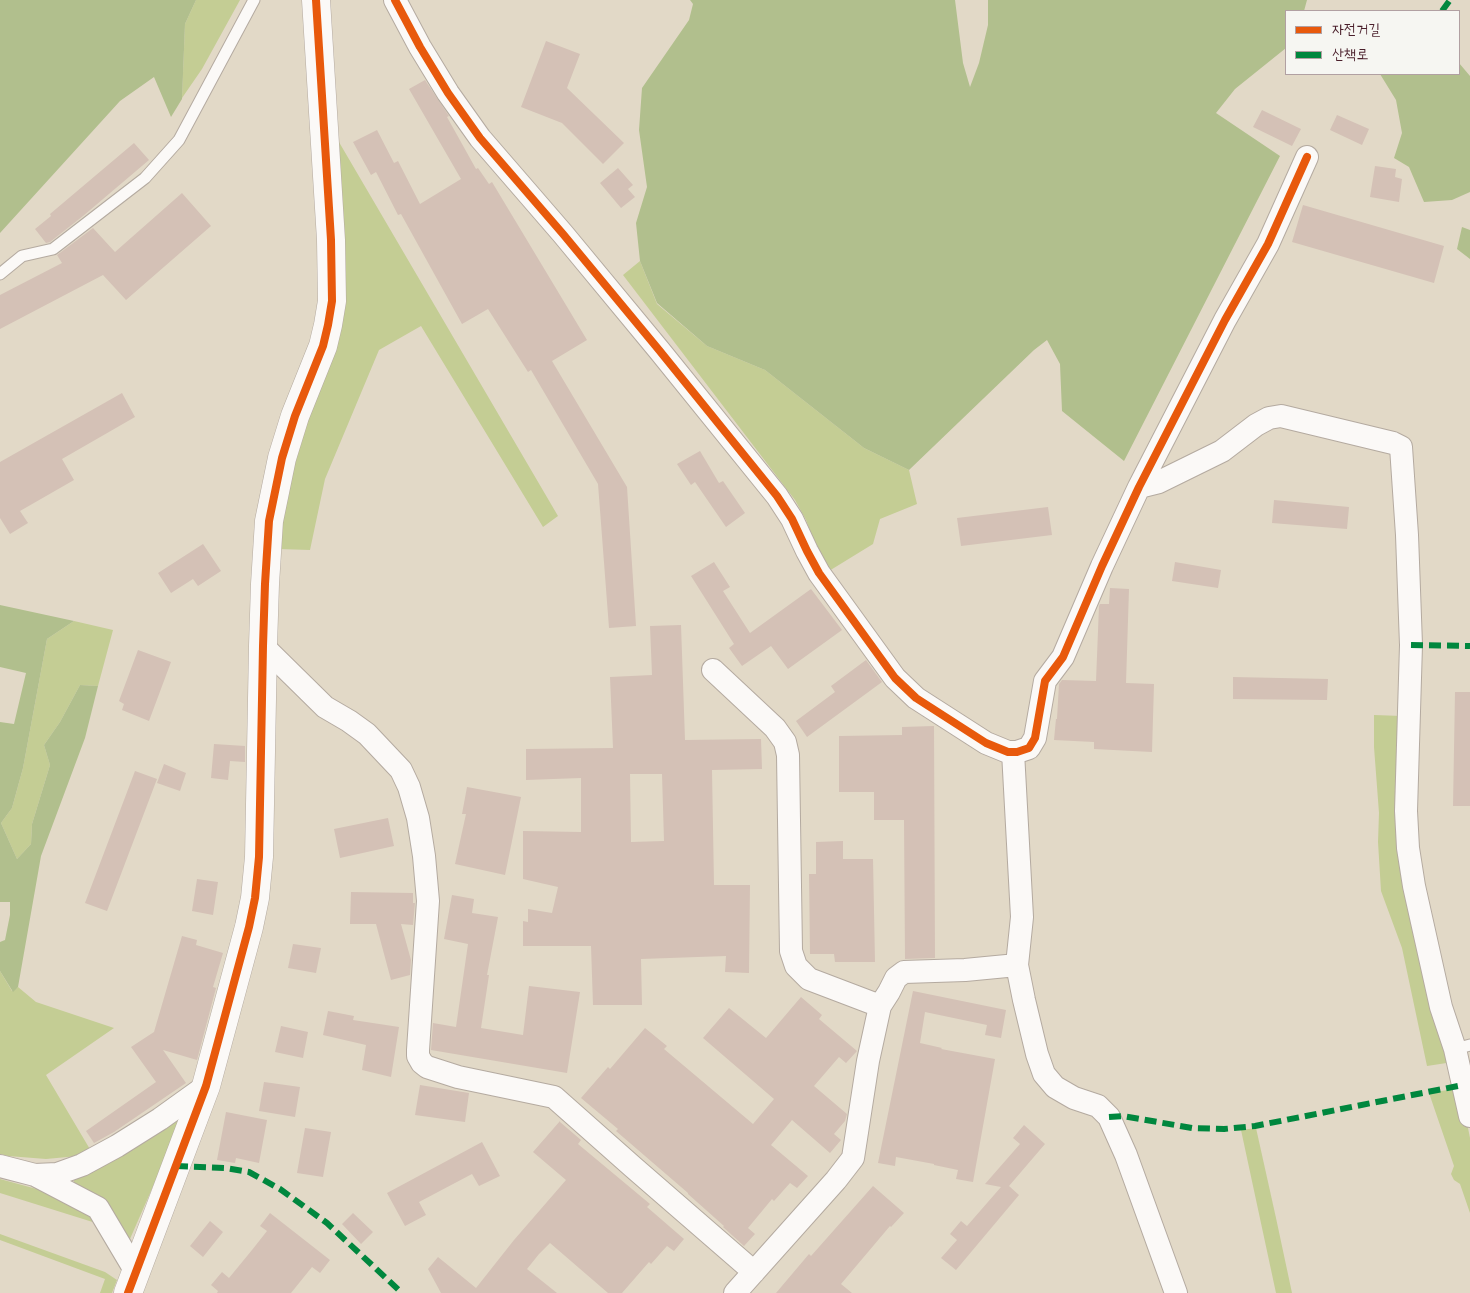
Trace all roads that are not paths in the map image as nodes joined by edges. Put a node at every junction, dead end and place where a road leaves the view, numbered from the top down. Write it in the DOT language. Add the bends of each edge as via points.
graph roads {
  1 [pos="254,0"];
  2 [pos="316,0"];
  3 [pos="394,0"];
  4 [pos="1307,157"];
  5 [pos="0,274"];
  6 [pos="1139,487"];
  7 [pos="263,646"];
  8 [pos="713,670"];
  9 [pos="1013,752"];
  10 [pos="1017,965"];
  11 [pos="880,1006"];
  12 [pos="1462,1047"];
  13 [pos="206,1086"];
  14 [pos="1470,1116"];
  15 [pos="0,1166"];
  16 [pos="35,1175"];
  17 [pos="754,1272"];
  18 [pos="133,1287"];
  19 [pos="735,1293"];
  20 [pos="1176,1293"];
  1 -- 5 [label="lane" via="180,140 145,178 53,249 22,256"];
  2 -- 7 [label="street" via="332,301 323,346 295,416 275,489 264,584"];
  3 -- 9 [label="street" via="448,93 480,138 563,234 777,496 819,573 895,678 916,698 986,743"];
  4 -- 6 [label="street" via="1268,244"];
  6 -- 9 [label="street" via="1063,657 1045,682 1035,738 1029,748"];
  6 -- 12 [label="street" via="1159,482 1222,451 1256,425 1281,416 1401,447 1411,645 1406,811 1408,848 1441,1006"];
  7 -- 13 [label="street" via="260,856 255,898"];
  7 -- 17 [label="street" via="325,707 367,734 401,770 409,787 418,818 428,901 418,1050 422,1063 458,1077 554,1097"];
  8 -- 11 [label="street" via="775,728 785,742 788,755 791,951 796,966 809,979"];
  9 -- 10 [label="street" via="1022,917"];
  10 -- 11 [label="street" via="904,972 896,978"];
  10 -- 20 [label="street" via="1044,1074 1055,1087 1098,1106 1110,1117"];
  11 -- 17 [label="street" via="853,1158"];
  12 -- 14 [label="street"];
  13 -- 16 [label="street" via="160,1119 82,1165 57,1174"];
  13 -- 18 [label="street"];
  15 -- 16 [label="street"];
  16 -- 18 [label="street" via="98,1208"];
  17 -- 19 [label="street"];
}
